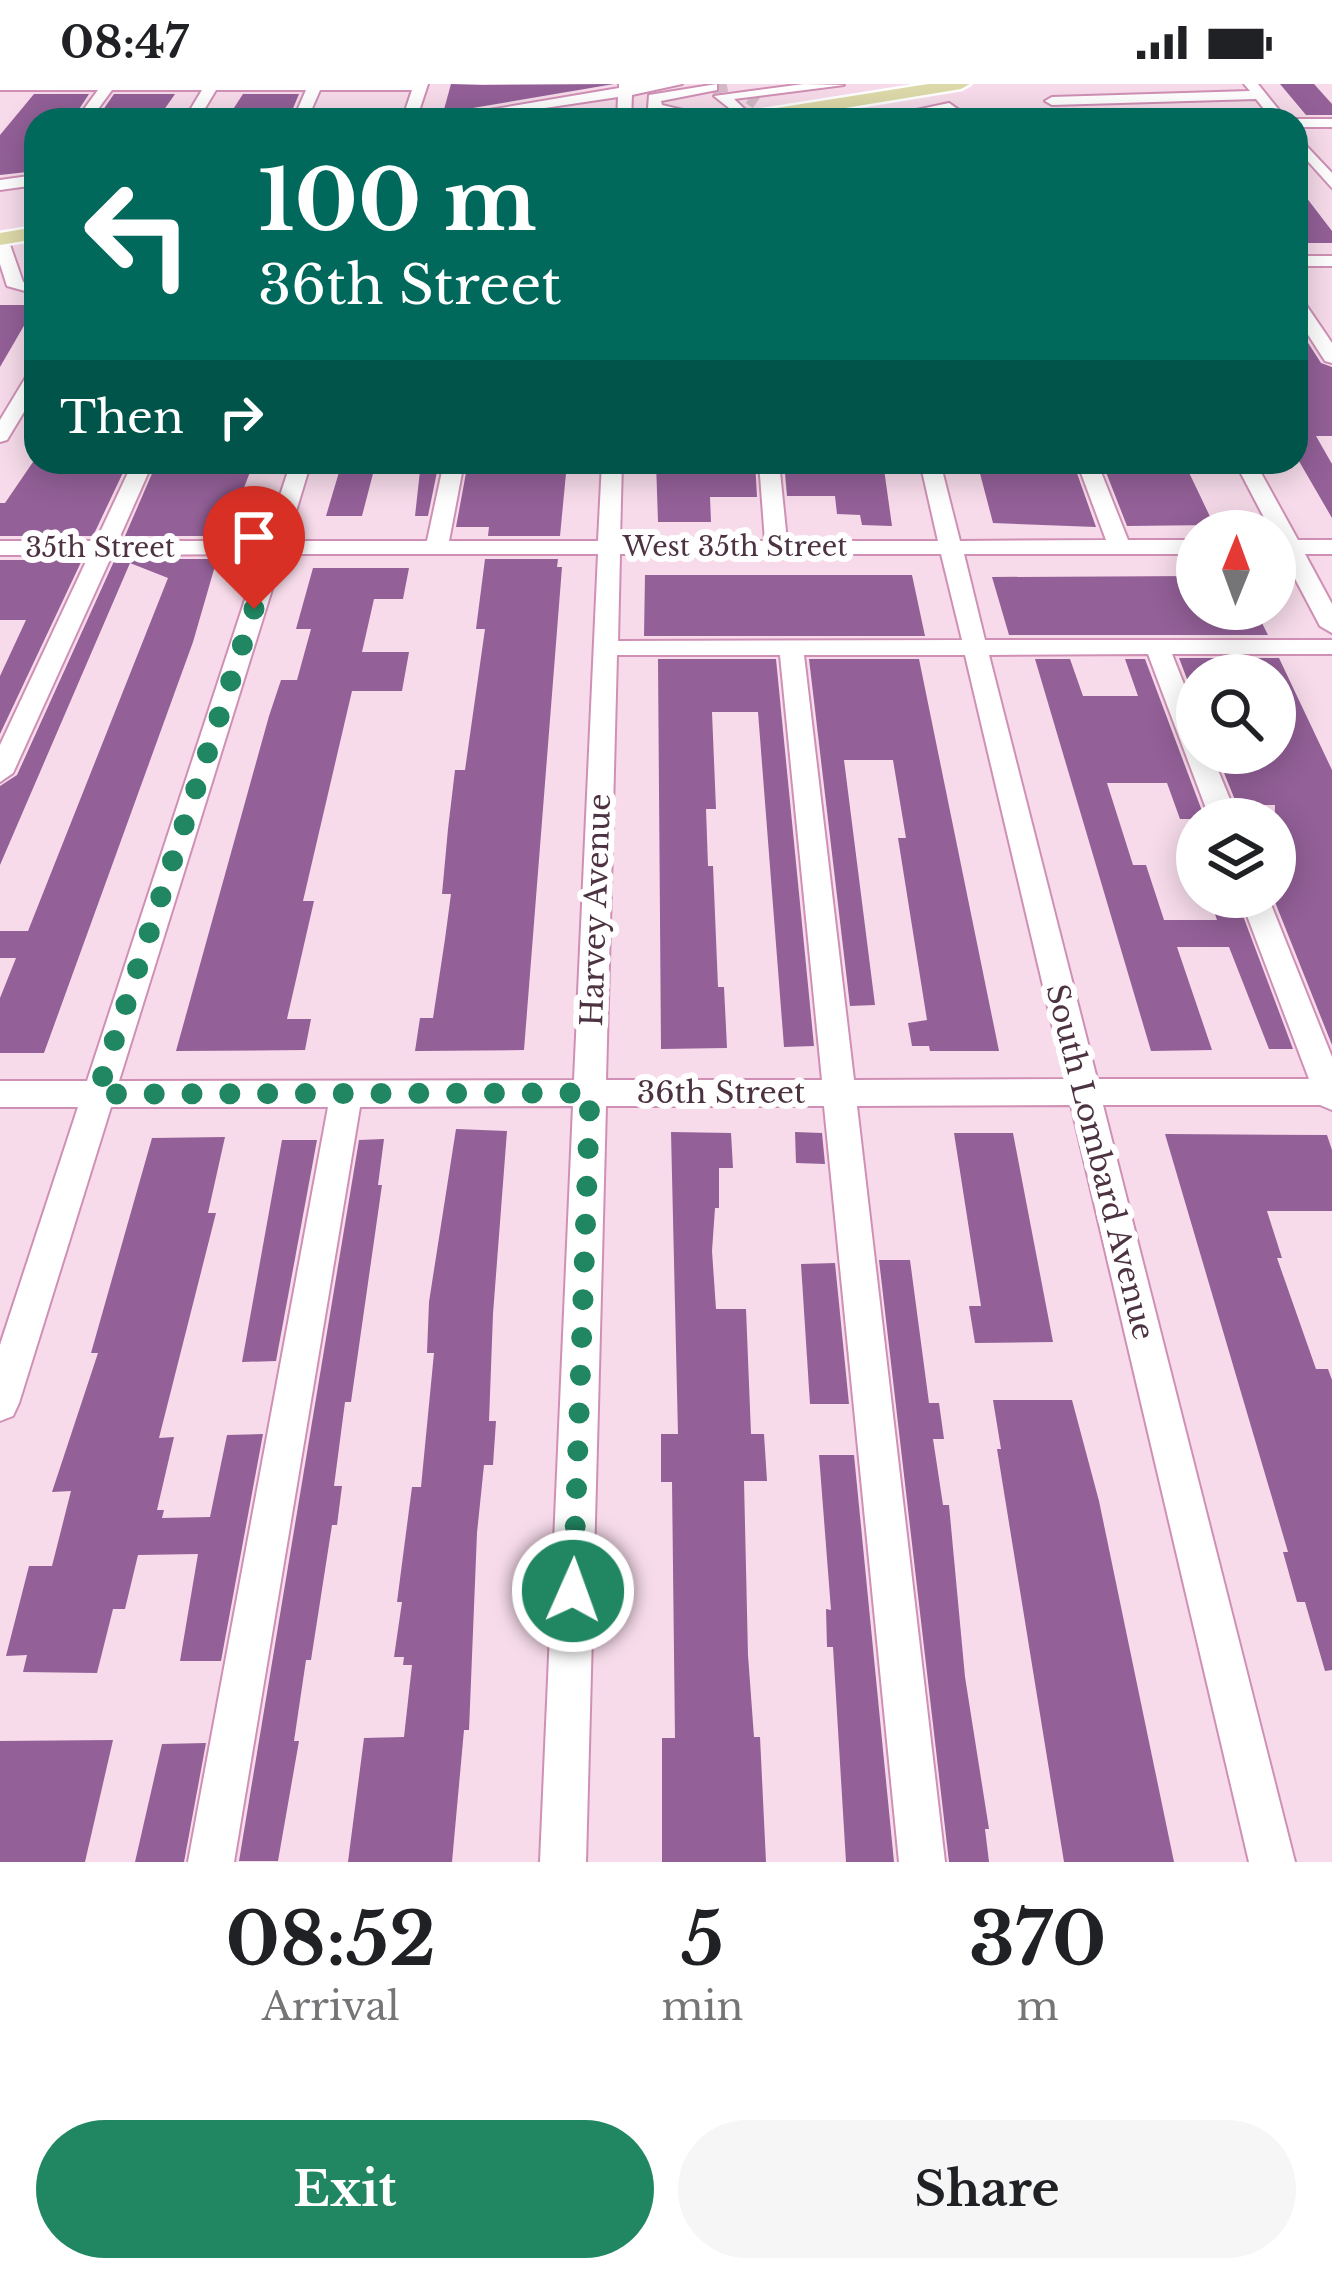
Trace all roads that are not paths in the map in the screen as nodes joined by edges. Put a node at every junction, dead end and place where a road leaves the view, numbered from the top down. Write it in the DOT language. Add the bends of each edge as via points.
graph roads {
  1 [pos="675,84"];
  2 [pos="961,84"];
  3 [pos="1099,84"];
  4 [pos="110,85"];
  5 [pos="212,85"];
  6 [pos="316,85"];
  7 [pos="421,85"];
  8 [pos="2,86"];
  9 [pos="626,88"];
  10 [pos="1256,90"];
  11 [pos="1048,93"];
  12 [pos="840,98"];
  13 [pos="757,100"];
  14 [pos="1157,101"];
  15 [pos="488,108"];
  16 [pos="655,108"];
  17 [pos="692,108"];
  18 [pos="1162,108"];
  19 [pos="1308,154"];
  20 [pos="1332,183"];
  21 [pos="0,239"];
  22 [pos="24,287"];
  23 [pos="1308,321"];
  24 [pos="1332,357"];
  25 [pos="24,396"];
  26 [pos="0,436"];
  27 [pos="137,474"];
  28 [pos="297,474"];
  29 [pos="452,474"];
  30 [pos="612,474"];
  31 [pos="770,474"];
  32 [pos="933,474"];
  33 [pos="1092,474"];
  34 [pos="1250,474"];
  35 [pos="1266,510"];
  36 [pos="609,547"];
  37 [pos="1120,547"];
  38 [pos="1176,547"];
  39 [pos="1296,547"];
  40 [pos="1332,547"];
  41 [pos="0,548"];
  42 [pos="273,548"];
  43 [pos="437,548"];
  44 [pos="777,548"];
  45 [pos="951,548"];
  46 [pos="103,549"];
  47 [pos="1296,569"];
  48 [pos="1332,626"];
  49 [pos="606,647"];
  50 [pos="1157,647"];
  51 [pos="1332,647"];
  52 [pos="790,648"];
  53 [pos="975,648"];
  54 [pos="1176,695"];
  55 [pos="0,773"];
  56 [pos="1262,918"];
  57 [pos="1082,1092"];
  58 [pos="590,1093"];
  59 [pos="838,1093"];
  60 [pos="0,1094"];
  61 [pos="97,1094"];
  62 [pos="346,1094"];
  63 [pos="1331,1094"];
  64 [pos="0,1402"];
  65 [pos="211,1862"];
  66 [pos="563,1862"];
  67 [pos="922,1862"];
  68 [pos="1272,1862"];
  1 -- 9 [label="street"];
  2 -- 12 [label="main road"];
  3 -- 11 [label="street" via="1104,94"];
  4 -- 5 [label="street"];
  4 -- 8 [label="street"];
  5 -- 6 [label="street"];
  6 -- 7 [label="street"];
  9 -- 15 [label="street"];
  10 -- 14 [label="street"];
  11 -- 14 [label="street"];
  12 -- 13 [label="main road"];
  13 -- 16 [label="street" via="658,95"];
  13 -- 17 [label="street"];
  14 -- 18 [label="street"];
  19 -- 20 [label="street"];
  21 -- 22 [label="street" via="16,286"];
  23 -- 24 [label="street"];
  25 -- 26 [label="street"];
  27 -- 46 [label="street"];
  28 -- 42 [label="street"];
  29 -- 43 [label="street"];
  30 -- 36 [label="street, Harvey Avenue"];
  31 -- 44 [label="street"];
  32 -- 45 [label="street, South Lombard Avenue"];
  33 -- 37 [label="street"];
  34 -- 35 [label="street"];
  36 -- 43 [label="street, West 35th Street"];
  36 -- 44 [label="street, West 35th Street"];
  36 -- 49 [label="street, Harvey Avenue"];
  37 -- 38 [label="street, West 35th Street"];
  37 -- 45 [label="street, West 35th Street"];
  39 -- 40 [label="street"];
  41 -- 46 [label="street, 35th Street"];
  42 -- 43 [label="street, West 35th Street"];
  42 -- 46 [label="street, 35th Street"];
  42 -- 61 [label="street"];
  44 -- 45 [label="street, West 35th Street"];
  45 -- 53 [label="street, South Lombard Avenue"];
  46 -- 55 [label="street"];
  47 -- 48 [label="street"];
  49 -- 52 [label="street"];
  49 -- 58 [label="street, Harvey Avenue"];
  50 -- 51 [label="street"];
  50 -- 53 [label="street"];
  50 -- 54 [label="street"];
  52 -- 53 [label="street"];
  52 -- 59 [label="street"];
  53 -- 57 [label="street, South Lombard Avenue"];
  56 -- 63 [label="street"];
  57 -- 59 [label="street, 36th Street"];
  57 -- 63 [label="street, 36th Street"];
  57 -- 68 [label="street, South Lombard Avenue"];
  58 -- 59 [label="street, 36th Street"];
  58 -- 62 [label="street, 36th Street"];
  58 -- 66 [label="street, Harvey Avenue"];
  59 -- 67 [label="street"];
  60 -- 61 [label="street, 36th Street"];
  61 -- 62 [label="street, 36th Street"];
  61 -- 64 [label="street"];
  62 -- 65 [label="street"];
}
